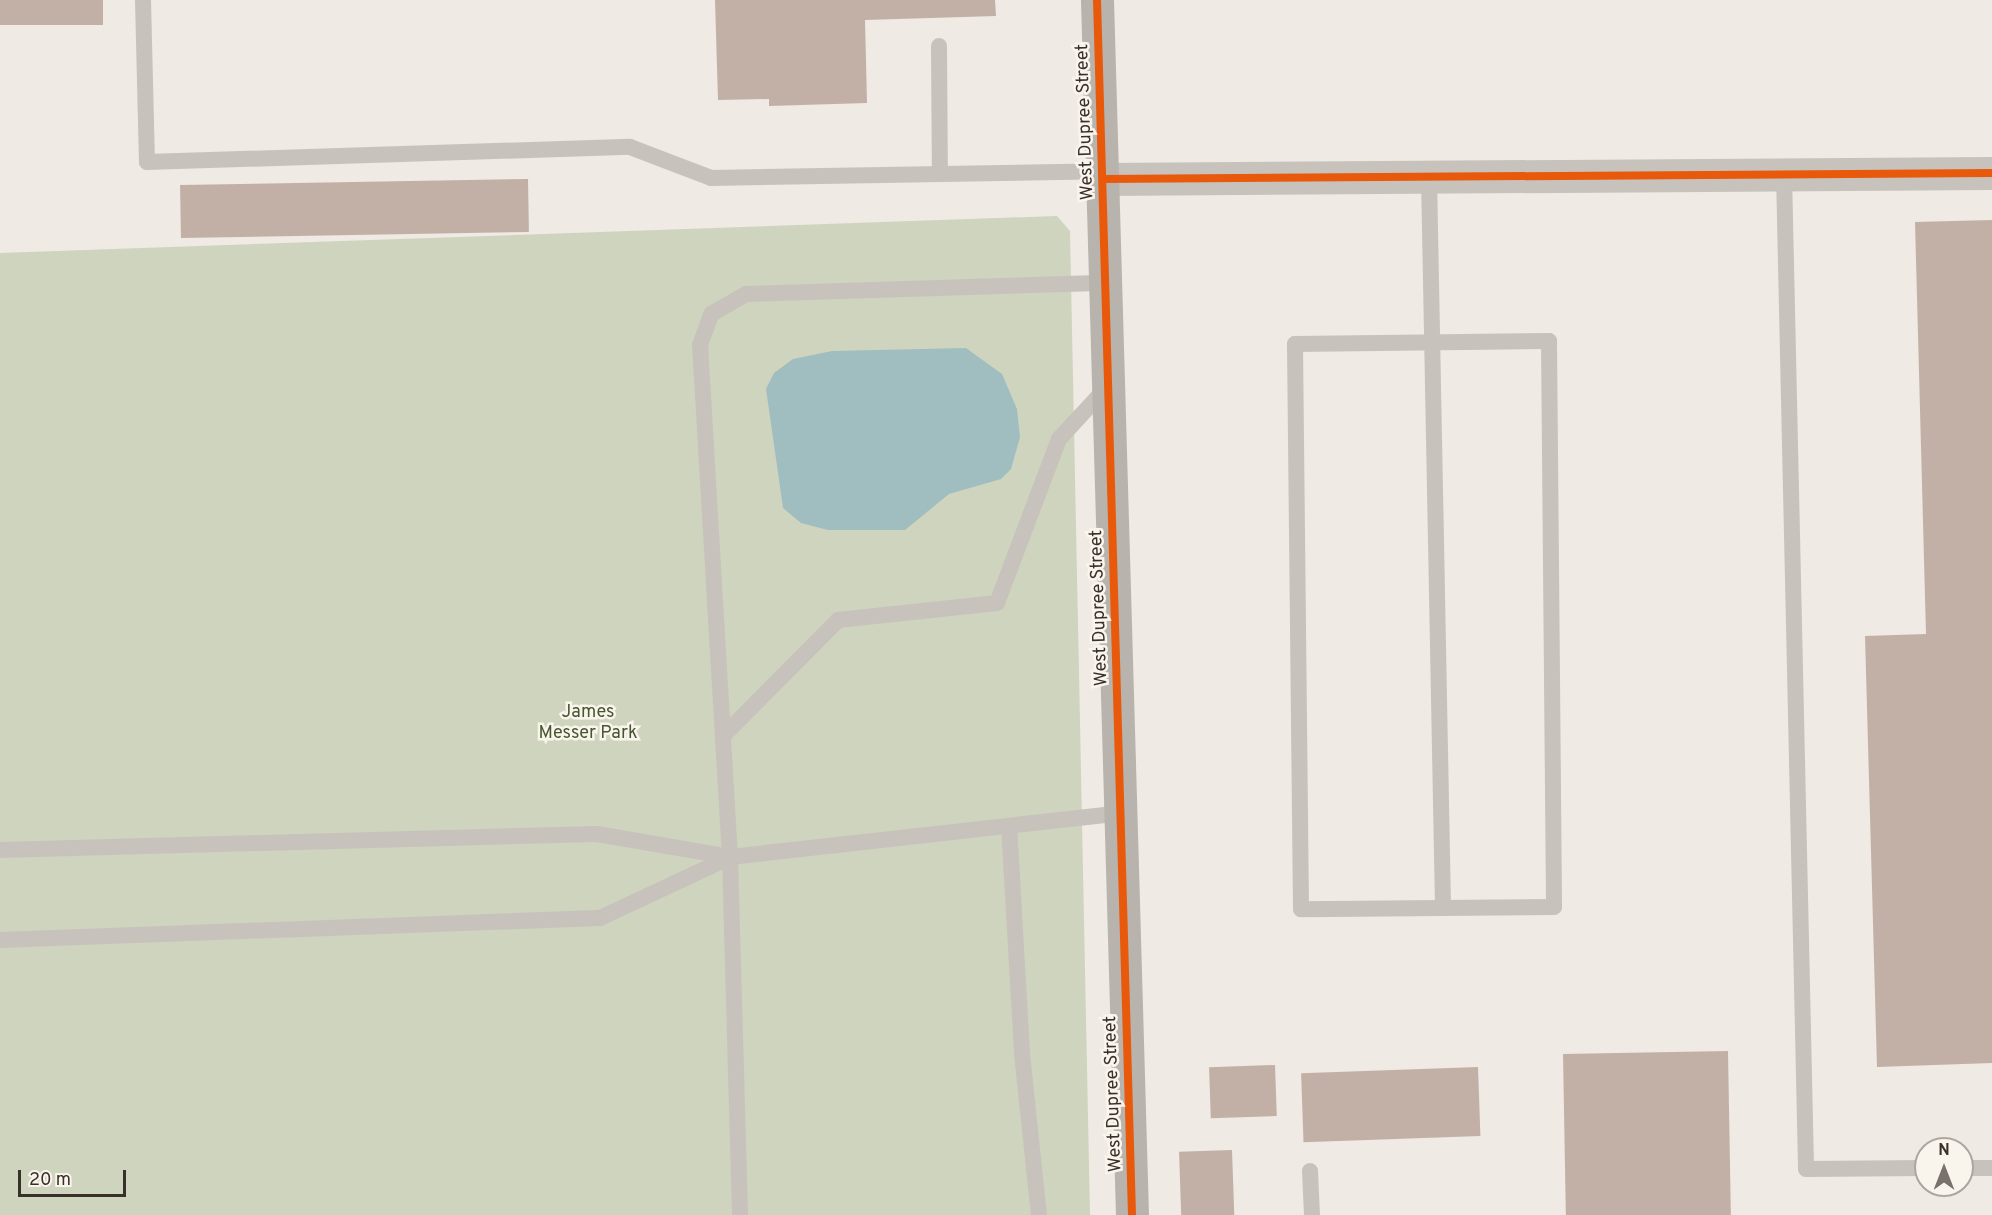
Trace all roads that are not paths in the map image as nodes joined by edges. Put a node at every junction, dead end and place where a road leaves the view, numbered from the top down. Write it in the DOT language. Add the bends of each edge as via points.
graph roads {
  1 [pos="143,0"];
  2 [pos="1098,0"];
  3 [pos="939,46"];
  4 [pos="1992,173"];
  5 [pos="940,174"];
  6 [pos="1784,174"];
  7 [pos="1102,175"];
  8 [pos="1429,177"];
  9 [pos="1106,283"];
  10 [pos="1432,342"];
  11 [pos="1109,385"];
  12 [pos="723,736"];
  13 [pos="1121,813"];
  14 [pos="1009,826"];
  15 [pos="0,850"];
  16 [pos="730,857"];
  17 [pos="1443,908"];
  18 [pos="0,940"];
  19 [pos="1914,1168"];
  20 [pos="1974,1168"];
  21 [pos="1992,1168"];
  22 [pos="1310,1171"];
  23 [pos="740,1215"];
  24 [pos="1039,1215"];
  25 [pos="1132,1215"];
  26 [pos="1312,1215"];
  1 -- 5 [label="lane" via="147,162 630,147 711,178"];
  2 -- 7 [label="street, West Dupree Street"];
  3 -- 5 [label="lane"];
  4 -- 6 [label="street"];
  5 -- 7 [label="lane"];
  6 -- 8 [label="street"];
  6 -- 19 [label="lane" via="1806,1169"];
  7 -- 8 [label="street"];
  7 -- 9 [label="street, West Dupree Street"];
  8 -- 10 [label="lane"];
  9 -- 11 [label="street, West Dupree Street"];
  9 -- 12 [label="lane" via="746,294 711,314 700,345"];
  10 -- 17 [label="lane"];
  10 -- 17 [label="lane" via="1549,341 1554,907"];
  10 -- 17 [label="lane" via="1295,344 1301,909"];
  11 -- 12 [label="lane" via="1059,439 997,603 838,620"];
  11 -- 13 [label="street, West Dupree Street"];
  12 -- 16 [label="lane"];
  13 -- 14 [label="lane"];
  13 -- 25 [label="street, West Dupree Street"];
  14 -- 16 [label="lane"];
  14 -- 24 [label="lane" via="1022,1054"];
  15 -- 16 [label="lane" via="597,834"];
  16 -- 18 [label="lane" via="600,918"];
  16 -- 23 [label="lane"];
  20 -- 21 [label="lane"];
  22 -- 26 [label="lane"];
}
